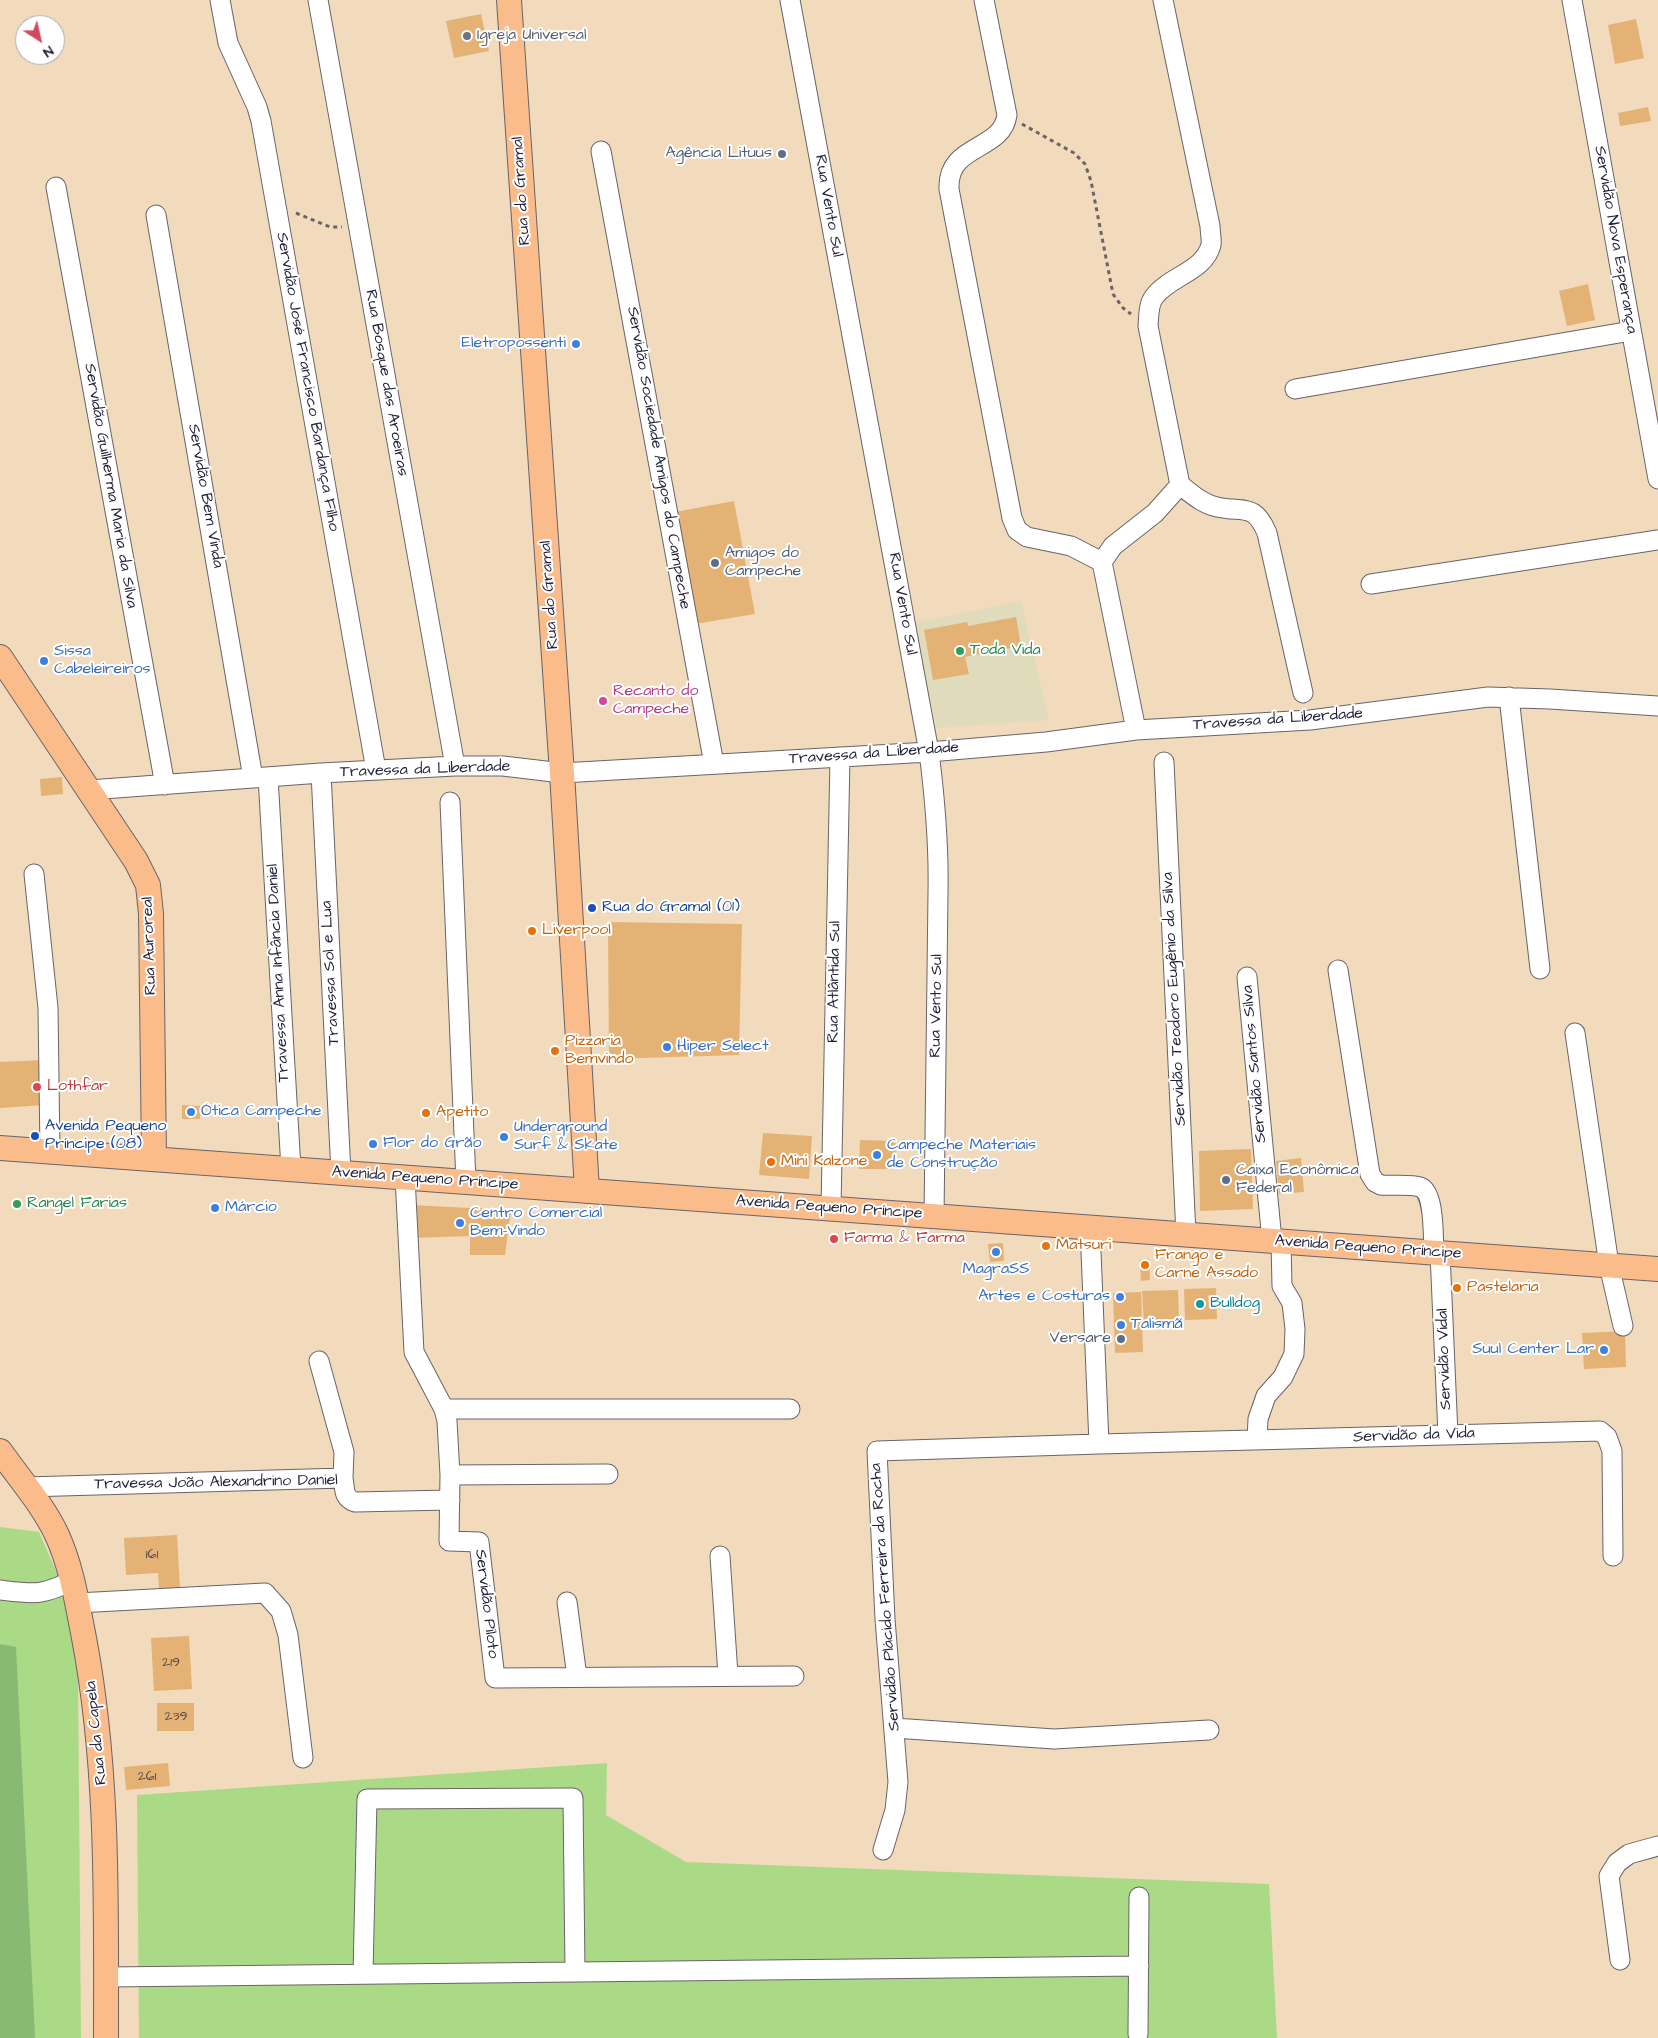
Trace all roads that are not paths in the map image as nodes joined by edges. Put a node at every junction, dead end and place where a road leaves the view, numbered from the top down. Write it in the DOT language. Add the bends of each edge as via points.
graph roads {
  1 [pos="220,0"];
  2 [pos="318,0"];
  3 [pos="509,0"];
  4 [pos="790,0"];
  5 [pos="984,0"];
  6 [pos="1163,0"];
  7 [pos="1572,0"];
  8 [pos="601,151"];
  9 [pos="56,187"];
  10 [pos="156,215"];
  11 [pos="1631,331"];
  12 [pos="1295,390"];
  13 [pos="1658,479"];
  14 [pos="1180,485"];
  15 [pos="1658,540"];
  16 [pos="1102,562"];
  17 [pos="1371,584"];
  18 [pos="0,658"];
  19 [pos="1303,693"];
  20 [pos="1509,697"];
  21 [pos="1658,706"];
  22 [pos="1136,730"];
  23 [pos="929,752"];
  24 [pos="840,756"];
  25 [pos="1164,762"];
  26 [pos="714,764"];
  27 [pos="455,766"];
  28 [pos="376,770"];
  29 [pos="321,773"];
  30 [pos="562,773"];
  31 [pos="261,777"];
  32 [pos="165,785"];
  33 [pos="89,790"];
  34 [pos="450,802"];
  35 [pos="34,874"];
  36 [pos="1540,969"];
  37 [pos="1338,970"];
  38 [pos="1247,977"];
  39 [pos="1575,1033"];
  40 [pos="0,1148"];
  41 [pos="50,1152"];
  42 [pos="154,1159"];
  43 [pos="291,1169"];
  44 [pos="341,1173"];
  45 [pos="405,1177"];
  46 [pos="466,1182"];
  47 [pos="587,1190"];
  48 [pos="832,1208"];
  49 [pos="934,1216"];
  50 [pos="1090,1228"];
  51 [pos="1186,1235"];
  52 [pos="1276,1242"];
  53 [pos="1437,1253"];
  54 [pos="1609,1265"];
  55 [pos="1658,1269"];
  56 [pos="1622,1326"];
  57 [pos="319,1361"];
  58 [pos="444,1409"];
  59 [pos="790,1410"];
  60 [pos="1448,1435"];
  61 [pos="1258,1440"];
  62 [pos="1099,1444"];
  63 [pos="0,1450"];
  64 [pos="608,1474"];
  65 [pos="450,1475"];
  66 [pos="343,1478"];
  67 [pos="26,1487"];
  68 [pos="450,1500"];
  69 [pos="720,1556"];
  70 [pos="1613,1556"];
  71 [pos="73,1580"];
  72 [pos="0,1590"];
  73 [pos="567,1602"];
  74 [pos="77,1603"];
  75 [pos="728,1675"];
  76 [pos="577,1676"];
  77 [pos="794,1676"];
  78 [pos="894,1728"];
  79 [pos="1209,1730"];
  80 [pos="303,1758"];
  81 [pos="1658,1846"];
  82 [pos="883,1850"];
  83 [pos="1139,1897"];
  84 [pos="1620,1960"];
  85 [pos="1139,1966"];
  86 [pos="575,1972"];
  87 [pos="364,1974"];
  88 [pos="106,1977"];
  89 [pos="1138,2034"];
  90 [pos="106,2038"];
  1 -- 28 [label="street, Servidão José Francisco Bardança Filho" via="228,43 260,121"];
  2 -- 27 [label="street, Rua Bosque das Aroeiras"];
  3 -- 30 [label="main road, Rua do Gramal"];
  4 -- 23 [label="street, Rua Vento Sul"];
  5 -- 16 [label="street" via="1007,115 1005,125 998,134 953,166 948,177 1012,518 1017,530 1027,537 1071,546"];
  6 -- 14 [label="street" via="1210,226 1211,245 1203,258 1154,297 1149,308 1148,326"];
  7 -- 11 [label="street, Servidão Nova Esperança"];
  8 -- 26 [label="street, Servidão Sociedade Amigos do Campeche"];
  9 -- 32 [label="street, Servidão Guilherma Maria da Silva"];
  10 -- 31 [label="street, Servidão Bem Vinda"];
  11 -- 12 [label="street"];
  11 -- 13 [label="street, Servidão Nova Esperança"];
  14 -- 16 [label="street" via="1155,513 1113,546"];
  14 -- 19 [label="street" via="1200,500 1216,507 1244,509 1262,522 1268,533"];
  15 -- 17 [label="street"];
  16 -- 22 [label="street"];
  18 -- 33 [label="main road, Rua Auroreal"];
  20 -- 21 [label="street, Travessa da Liberdade"];
  20 -- 22 [label="street, Travessa da Liberdade" via="1452,701 1310,720"];
  20 -- 36 [label="street"];
  22 -- 23 [label="street, Travessa da Liberdade"];
  23 -- 24 [label="street, Travessa da Liberdade"];
  23 -- 49 [label="street, Rua Vento Sul" via="939,849"];
  24 -- 26 [label="street, Travessa da Liberdade"];
  24 -- 48 [label="street, Rua Atlântida Sul"];
  25 -- 51 [label="street, Servidão Teodoro Eugênio da Silva"];
  26 -- 30 [label="street, Travessa da Liberdade"];
  27 -- 28 [label="street, Travessa da Liberdade"];
  27 -- 30 [label="street, Travessa da Liberdade" via="503,766"];
  28 -- 29 [label="street, Travessa da Liberdade"];
  29 -- 31 [label="street, Travessa da Liberdade"];
  29 -- 44 [label="street, Travessa Sol e Lua"];
  30 -- 47 [label="main road, Rua do Gramal"];
  31 -- 32 [label="street, Travessa da Liberdade"];
  31 -- 43 [label="street, Travessa Anna Infância Daniel"];
  32 -- 33 [label="street, Travessa da Liberdade"];
  33 -- 42 [label="main road, Rua Auroreal" via="148,885"];
  34 -- 46 [label="street"];
  35 -- 41 [label="street" via="48,1008"];
  37 -- 53 [label="street, Servidão Vidal" via="1370,1174 1381,1185 1420,1187 1427,1191"];
  38 -- 52 [label="street, Servidão Santos Silva"];
  39 -- 54 [label="street"];
  40 -- 41 [label="main road, Avenida Pequeno Príncipe"];
  41 -- 42 [label="main road, Avenida Pequeno Príncipe"];
  42 -- 43 [label="main road, Avenida Pequeno Príncipe"];
  43 -- 44 [label="main road, Avenida Pequeno Príncipe"];
  44 -- 45 [label="main road, Avenida Pequeno Príncipe"];
  45 -- 46 [label="main road, Avenida Pequeno Príncipe"];
  45 -- 58 [label="street, Servidão Piloto" via="414,1352"];
  46 -- 47 [label="main road, Avenida Pequeno Príncipe"];
  47 -- 48 [label="main road, Avenida Pequeno Príncipe"];
  48 -- 49 [label="main road, Avenida Pequeno Príncipe"];
  49 -- 50 [label="main road, Avenida Pequeno Príncipe"];
  50 -- 51 [label="main road, Avenida Pequeno Príncipe"];
  50 -- 62 [label="street"];
  51 -- 52 [label="main road, Avenida Pequeno Príncipe"];
  52 -- 53 [label="main road, Avenida Pequeno Príncipe"];
  52 -- 61 [label="street, Servidão Santos Silva" via="1282,1286 1292,1303 1294,1354 1283,1378 1266,1396 1258,1419"];
  53 -- 54 [label="main road, Avenida Pequeno Príncipe"];
  53 -- 60 [label="street, Servidão Vidal"];
  54 -- 55 [label="main road, Avenida Pequeno Príncipe"];
  54 -- 56 [label="street"];
  57 -- 66 [label="street" via="344,1452"];
  58 -- 59 [label="street"];
  58 -- 65 [label="street, Servidão Piloto"];
  60 -- 61 [label="street, Servidão da Vida"];
  60 -- 70 [label="street, Servidão da Vida" via="1600,1431 1607,1437 1612,1451"];
  61 -- 62 [label="street, Servidão da Vida"];
  62 -- 78 [label="street, Servidão Plácido Ferreira da Rocha" via="877,1451"];
  63 -- 67 [label="main road, Rua da Capela"];
  64 -- 65 [label="street"];
  65 -- 68 [label="street, Servidão Piloto"];
  66 -- 67 [label="street, Travessa João Alexandrino Daniel"];
  66 -- 68 [label="street, Travessa João Alexandrino Daniel" via="345,1495 355,1502"];
  67 -- 71 [label="main road, Rua da Capela" via="56,1534"];
  68 -- 76 [label="street, Servidão Piloto" via="449,1541 479,1542 495,1678"];
  69 -- 75 [label="street"];
  71 -- 72 [label="street" via="35,1594"];
  71 -- 74 [label="main road, Rua da Capela"];
  73 -- 76 [label="street"];
  74 -- 80 [label="street" via="265,1593 281,1611 288,1635"];
  74 -- 88 [label="main road, Rua da Capela" via="90,1668 102,1764"];
  75 -- 76 [label="street, Servidão Piloto"];
  75 -- 77 [label="street, Servidão Piloto"];
  78 -- 79 [label="street" via="1054,1739"];
  78 -- 82 [label="street, Servidão Plácido Ferreira da Rocha" via="897,1796"];
  81 -- 84 [label="street" via="1628,1854 1609,1876"];
  83 -- 85 [label="street"];
  85 -- 86 [label="street"];
  85 -- 89 [label="street"];
  86 -- 87 [label="street"];
  86 -- 87 [label="street" via="574,1798 367,1799"];
  87 -- 88 [label="street"];
  88 -- 90 [label="main road, Rua da Capela"];
}
